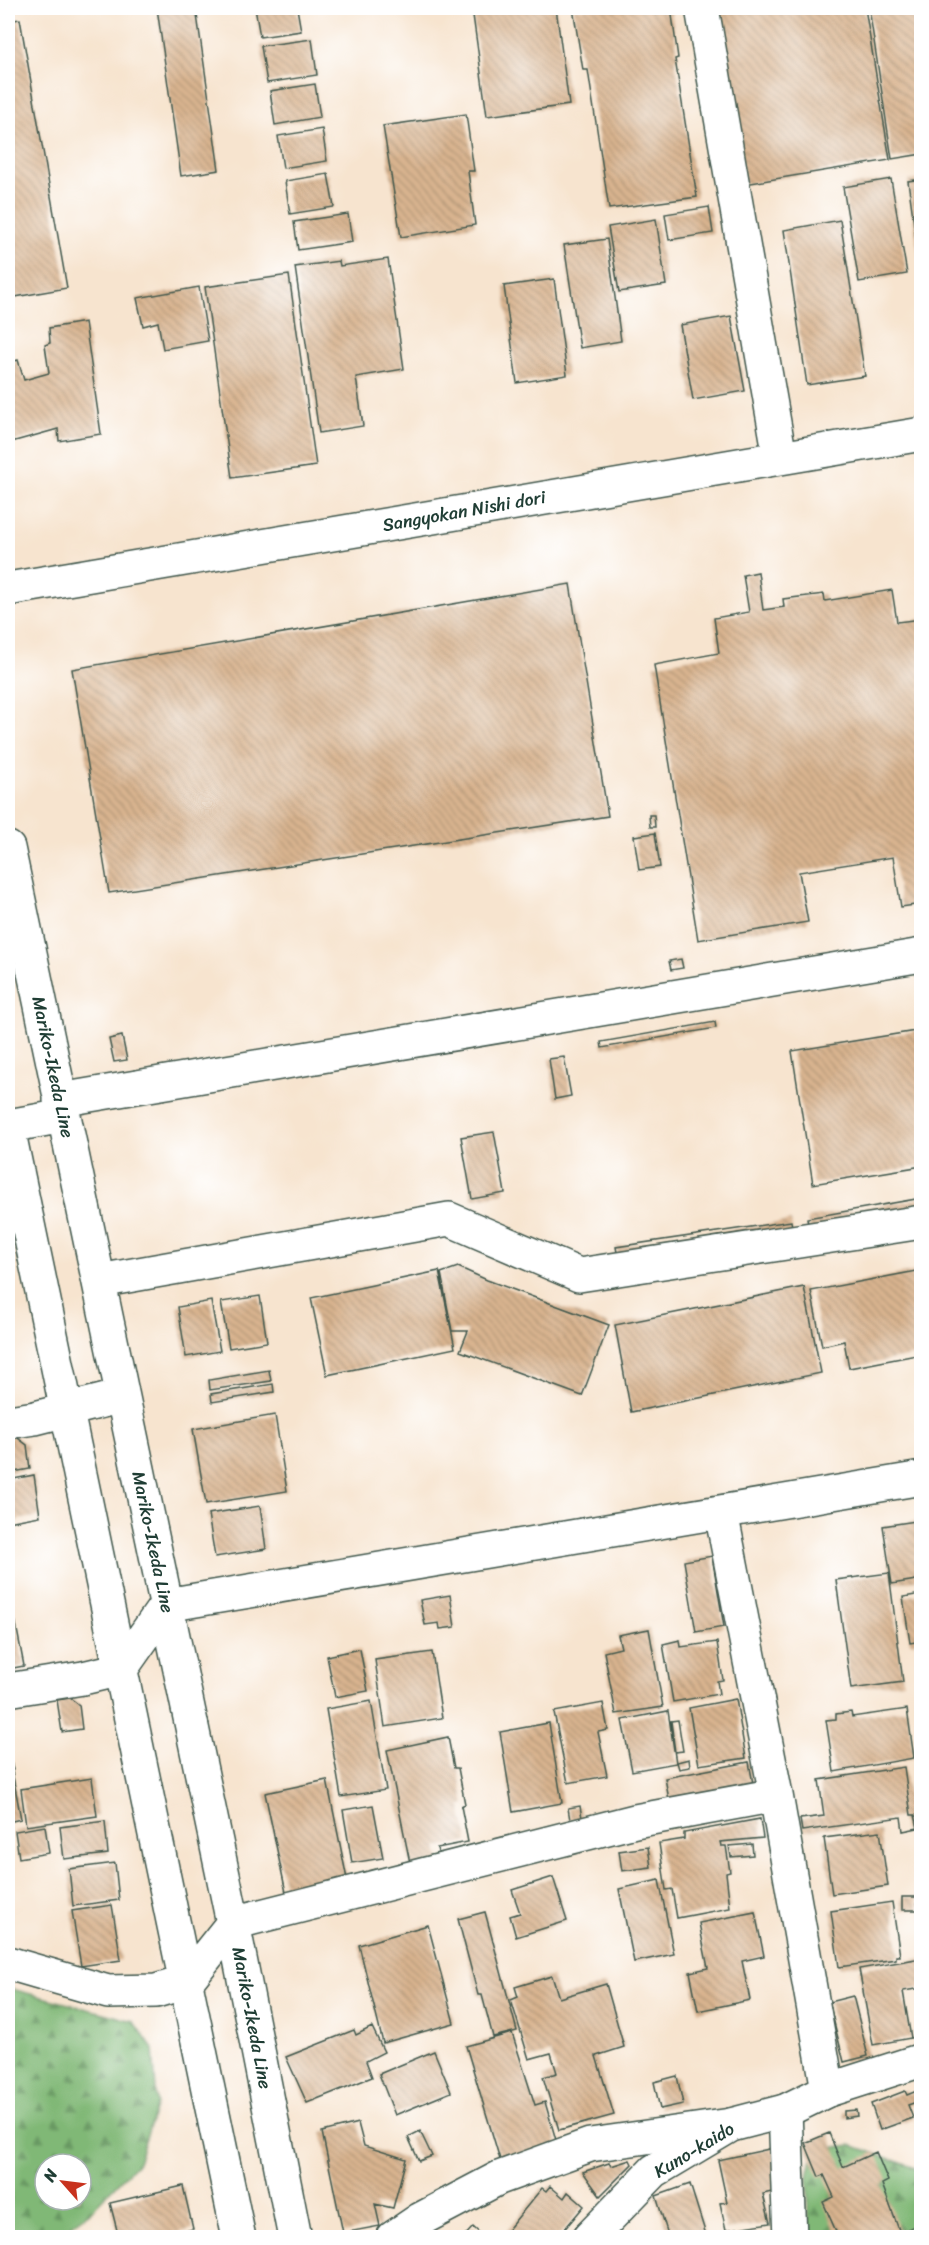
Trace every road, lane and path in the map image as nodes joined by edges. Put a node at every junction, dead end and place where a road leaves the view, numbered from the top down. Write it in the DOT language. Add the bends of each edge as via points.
graph roads {
  1 [pos="702,8"];
  2 [pos="921,434"];
  3 [pos="780,457"];
  4 [pos="8,589"];
  5 [pos="8,848"];
  6 [pos="921,955"];
  7 [pos="62,1108"];
  8 [pos="8,1127"];
  9 [pos="921,1222"];
  10 [pos="99,1281"];
  11 [pos="122,1396"];
  12 [pos="67,1410"];
  13 [pos="8,1422"];
  14 [pos="921,1478"];
  15 [pos="721,1512"];
  16 [pos="166,1605"];
  17 [pos="121,1670"];
  18 [pos="8,1689"];
  19 [pos="776,1795"];
  20 [pos="233,1923"];
  21 [pos="8,1963"];
  22 [pos="186,1982"];
  23 [pos="921,2060"];
  24 [pos="828,2090"];
  25 [pos="785,2111"];
  26 [pos="731,2125"];
  27 [pos="239,2238"];
  28 [pos="295,2238"];
  29 [pos="393,2238"];
  30 [pos="589,2238"];
  31 [pos="790,2238"];
  1 -- 3 [label="street"];
  2 -- 3 [label="street, Sangyokan Nishi dori"];
  3 -- 4 [label="street, Sangyokan Nishi dori"];
  5 -- 7 [label="street, Mariko-Ikeda Line"];
  6 -- 7 [label="street"];
  7 -- 8 [label="street"];
  7 -- 10 [label="street, Mariko-Ikeda Line"];
  8 -- 12 [label="street"];
  9 -- 10 [label="street" via="579,1275 449,1219"];
  10 -- 11 [label="street, Mariko-Ikeda Line"];
  11 -- 12 [label="street"];
  11 -- 16 [label="street, Mariko-Ikeda Line"];
  12 -- 13 [label="street"];
  12 -- 17 [label="street"];
  14 -- 15 [label="street"];
  15 -- 16 [label="street"];
  15 -- 19 [label="street"];
  16 -- 17 [label="street"];
  16 -- 20 [label="street, Mariko-Ikeda Line"];
  17 -- 18 [label="street"];
  17 -- 22 [label="street"];
  19 -- 20 [label="street" via="635,1821"];
  19 -- 24 [label="street"];
  20 -- 22 [label="street"];
  20 -- 28 [label="street, Mariko-Ikeda Line"];
  21 -- 22 [label="street" via="108,1992 156,1991"];
  22 -- 27 [label="street"];
  23 -- 24 [label="street, Kuno-kaido"];
  24 -- 25 [label="street, Kuno-kaido"];
  25 -- 26 [label="street, Kuno-kaido"];
  25 -- 31 [label="street"];
  26 -- 29 [label="street" via="590,2145 499,2178"];
  26 -- 30 [label="street, Kuno-kaido" via="654,2171"];
}
